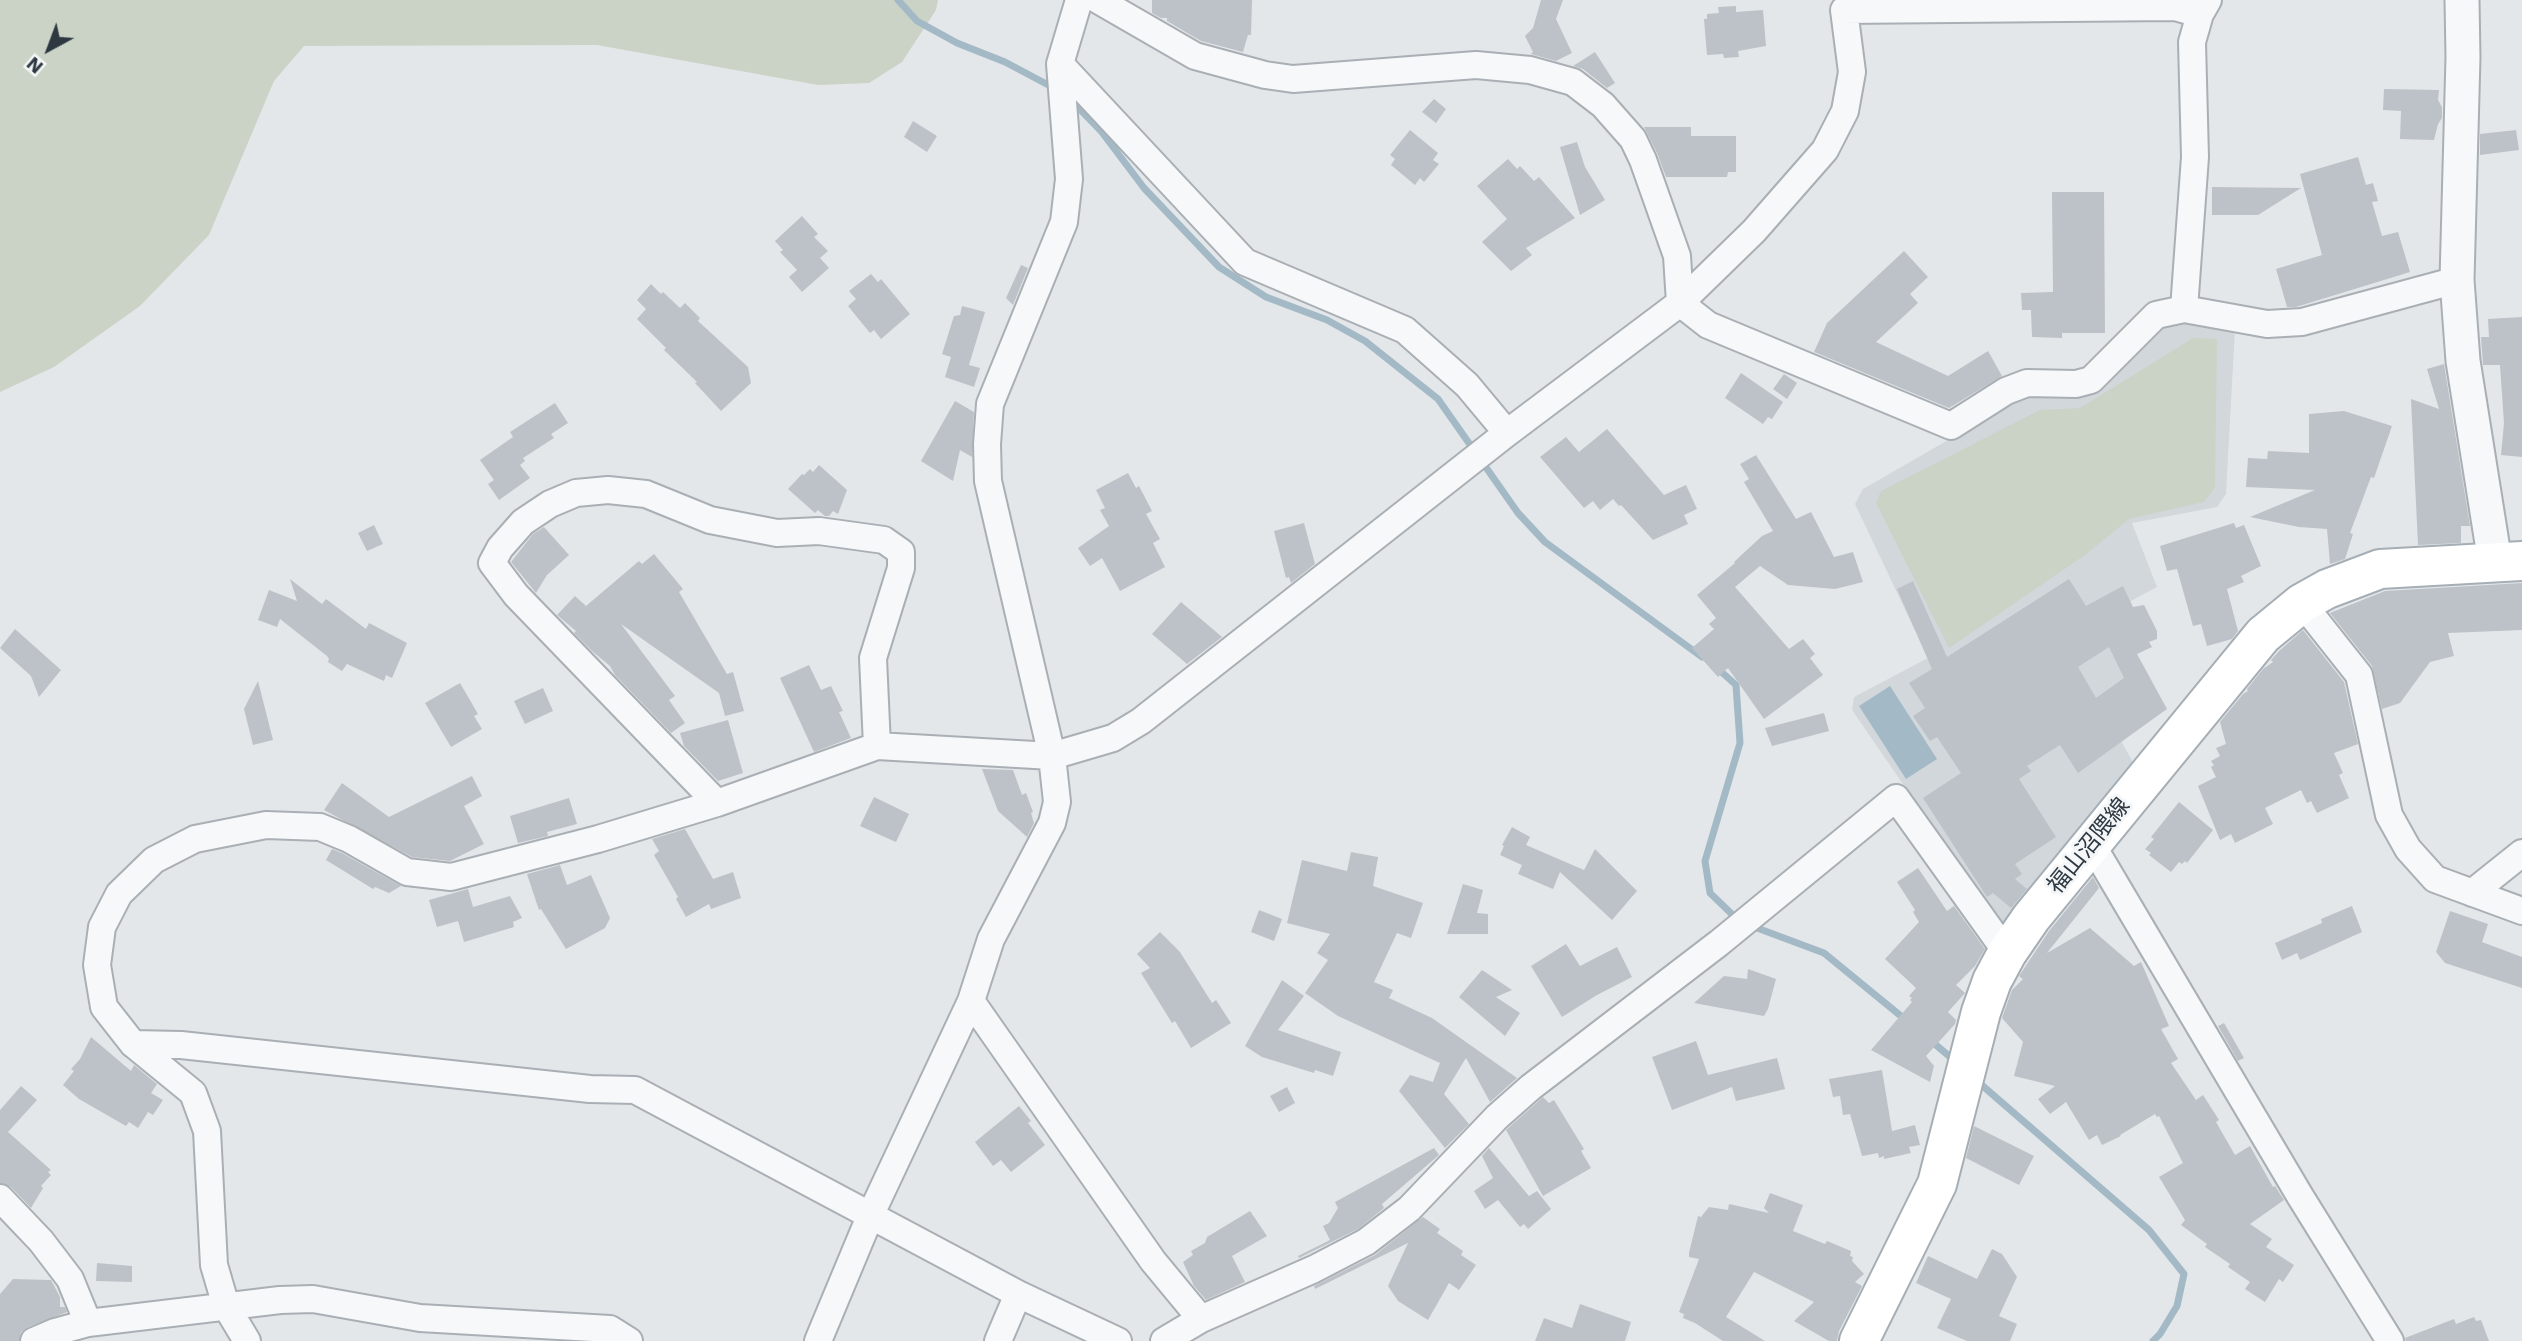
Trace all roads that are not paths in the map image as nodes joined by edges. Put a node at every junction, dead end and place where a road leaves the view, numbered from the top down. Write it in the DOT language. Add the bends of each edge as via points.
graph roads {
  1 [pos="1079,0"];
  2 [pos="1098,0"];
  3 [pos="2462,0"];
  4 [pos="2204,7"];
  5 [pos="1060,64"];
  6 [pos="2457,280"];
  7 [pos="1680,303"];
  8 [pos="2184,309"];
  9 [pos="1507,433"];
  10 [pos="2508,561"];
  11 [pos="2302,603"];
  12 [pos="877,746"];
  13 [pos="1052,756"];
  14 [pos="717,803"];
  15 [pos="2091,843"];
  16 [pos="2522,853"];
  17 [pos="2472,893"];
  18 [pos="2522,911"];
  19 [pos="2007,953"];
  20 [pos="971,1001"];
  21 [pos="133,1044"];
  22 [pos="0,1198"];
  23 [pos="871,1214"];
  24 [pos="1018,1294"];
  25 [pos="226,1306"];
  26 [pos="1201,1319"];
  27 [pos="88,1323"];
  28 [pos="581,1334"];
  29 [pos="34,1341"];
  30 [pos="247,1341"];
  31 [pos="629,1341"];
  32 [pos="817,1341"];
  33 [pos="998,1341"];
  34 [pos="1118,1341"];
  35 [pos="1164,1341"];
  36 [pos="1859,1341"];
  37 [pos="2390,1341"];
  1 -- 5 [label="street"];
  2 -- 7 [label="street" via="1195,56 1265,75 1293,79 1476,65 1531,70 1573,82 1603,105 1633,139 1677,256"];
  3 -- 6 [label="street"];
  4 -- 7 [label="street" via="1844,10 1852,72 1845,111 1825,149 1754,231"];
  4 -- 8 [label="street" via="2192,42 2195,157"];
  5 -- 9 [label="street" via="1245,262 1405,330 1467,385"];
  5 -- 13 [label="street" via="1069,179 1064,222 990,404 987,444 988,481"];
  6 -- 8 [label="street" via="2302,322 2267,324"];
  6 -- 10 [label="street" via="2463,361"];
  7 -- 8 [label="street" via="1708,324 1951,426 2027,383 2091,380 2156,315"];
  7 -- 9 [label="street"];
  9 -- 13 [label="street" via="1141,720 1113,737"];
  10 -- 11 [label="main road, 福山沼隈線" via="2380,569"];
  11 -- 15 [label="main road, 福山沼隈線" via="2263,635"];
  11 -- 17 [label="street" via="2359,675 2389,815 2408,849 2435,879"];
  12 -- 13 [label="street"];
  12 -- 14 [label="street"];
  12 -- 14 [label="street" via="873,659 901,568 901,552 884,540 819,530 777,534 710,520 646,494 576,493 550,504 523,523 492,563 516,595"];
  13 -- 20 [label="street" via="1057,802 1052,823 991,939"];
  14 -- 21 [label="street" via="451,877 407,872 320,828 266,825 195,839 154,860 119,894 102,927 97,965 104,1007"];
  15 -- 19 [label="main road, 福山沼隈線"];
  15 -- 37 [label="street"];
  16 -- 17 [label="street"];
  17 -- 18 [label="street"];
  19 -- 26 [label="street" via="1896,798 1719,943 1531,1087 1409,1209 1366,1242"];
  19 -- 36 [label="main road, 福山沼隈線" via="1981,1012 1937,1184"];
  20 -- 23 [label="street"];
  20 -- 26 [label="street" via="1153,1261"];
  21 -- 23 [label="street" via="635,1090"];
  21 -- 25 [label="street" via="193,1093 207,1131 214,1265"];
  22 -- 27 [label="street" via="70,1279"];
  23 -- 24 [label="street"];
  23 -- 32 [label="street"];
  24 -- 33 [label="street"];
  24 -- 34 [label="street"];
  25 -- 27 [label="street"];
  25 -- 28 [label="street" via="313,1299 420,1318"];
  25 -- 30 [label="street"];
  26 -- 35 [label="street"];
  27 -- 29 [label="street"];
  28 -- 31 [label="street" via="610,1329"];
}
